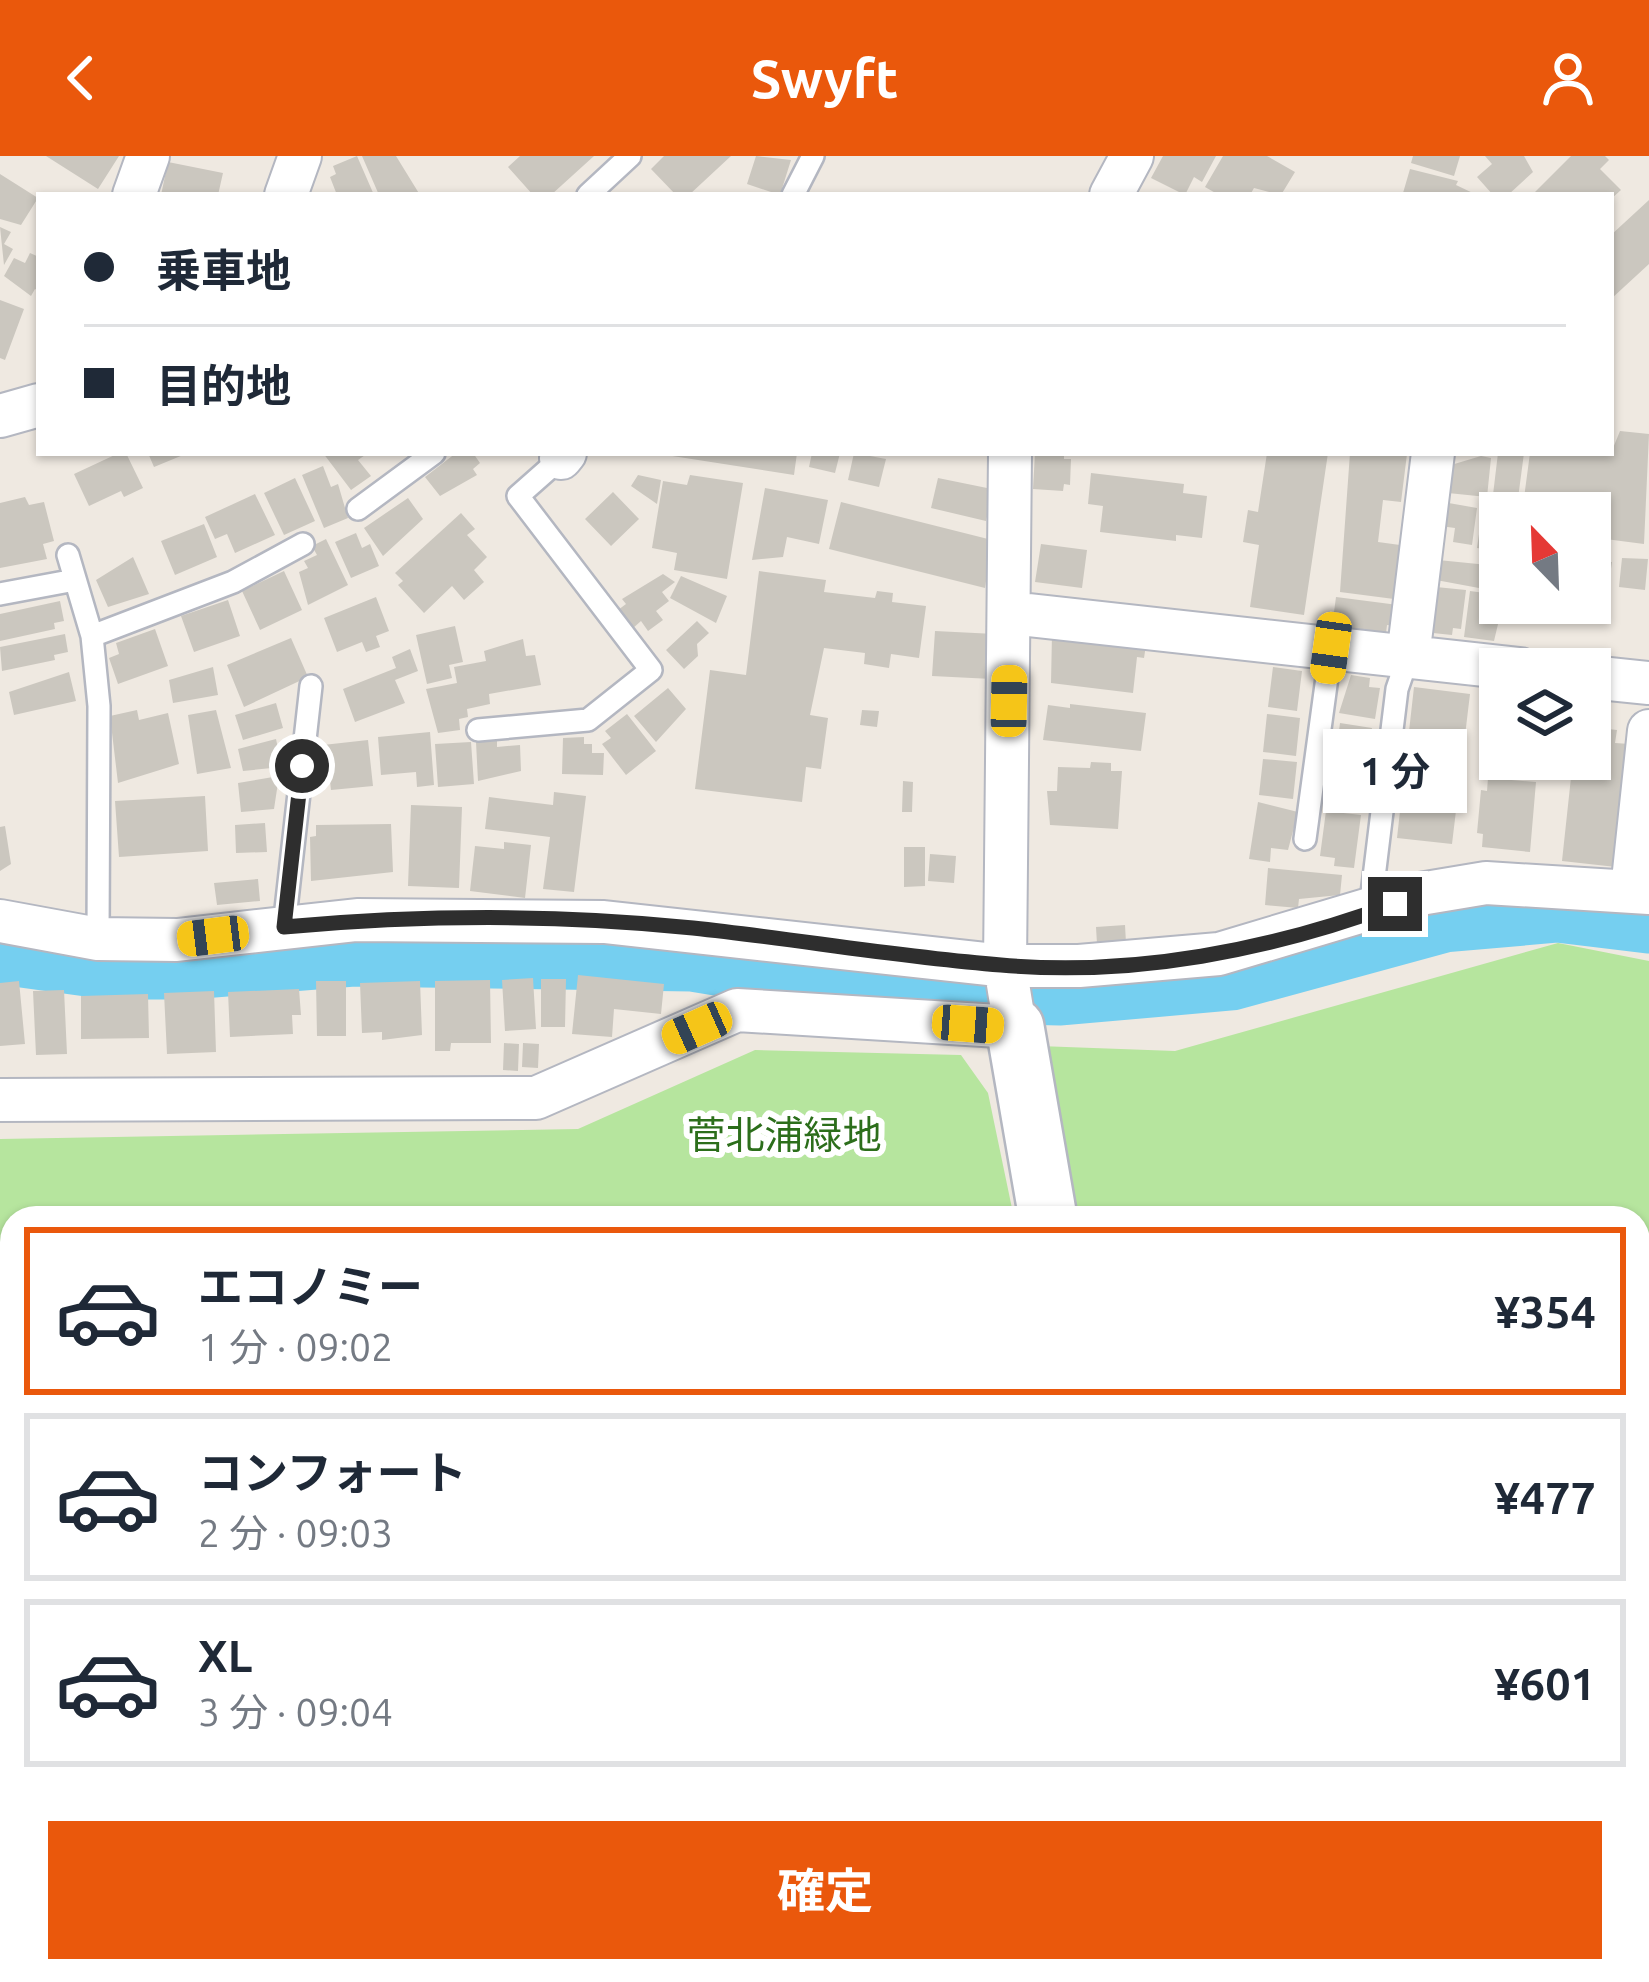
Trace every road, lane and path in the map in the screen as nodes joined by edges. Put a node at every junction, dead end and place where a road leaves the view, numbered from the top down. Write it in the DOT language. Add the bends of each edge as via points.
graph roads {
  1 [pos="148,156"];
  2 [pos="300,156"];
  3 [pos="630,156"];
  4 [pos="813,156"];
  5 [pos="1132,156"];
  6 [pos="135,192"];
  7 [pos="287,192"];
  8 [pos="591,192"];
  9 [pos="795,192"];
  10 [pos="1113,192"];
  11 [pos="36,406"];
  12 [pos="0,416"];
  13 [pos="430,456"];
  14 [pos="560,456"];
  15 [pos="1010,456"];
  16 [pos="1432,456"];
  17 [pos="358,509"];
  18 [pos="303,544"];
  19 [pos="68,555"];
  20 [pos="75,580"];
  21 [pos="0,594"];
  22 [pos="1010,613"];
  23 [pos="92,636"];
  24 [pos="1331,648"];
  25 [pos="1408,657"];
  26 [pos="1479,665"];
  27 [pos="1611,679"];
  28 [pos="1649,683"];
  29 [pos="311,686"];
  30 [pos="478,730"];
  31 [pos="1649,731"];
  32 [pos="1306,839"];
  33 [pos="1641,892"];
  34 [pos="1369,913"];
  35 [pos="0,921"];
  36 [pos="284,927"];
  37 [pos="98,939"];
  38 [pos="1005,966"];
  39 [pos="1013,1019"];
  40 [pos="0,1100"];
  41 [pos="1046,1206"];
  1 -- 6 [label="street"];
  2 -- 7 [label="street"];
  3 -- 8 [label="lane"];
  4 -- 9 [label="lane"];
  5 -- 10 [label="street"];
  11 -- 12 [label="street"];
  13 -- 17 [label="lane"];
  14 -- 30 [label="lane" via="518,496 651,670 588,720"];
  15 -- 22 [label="street"];
  16 -- 25 [label="street"];
  18 -- 23 [label="lane" via="233,582"];
  19 -- 20 [label="lane"];
  20 -- 21 [label="lane"];
  20 -- 23 [label="lane"];
  22 -- 24 [label="street"];
  22 -- 38 [label="street"];
  23 -- 37 [label="lane"];
  24 -- 25 [label="street"];
  24 -- 32 [label="lane"];
  25 -- 26 [label="street"];
  25 -- 34 [label="lane" via="1397,689"];
  27 -- 28 [label="street"];
  29 -- 36 [label="lane"];
  31 -- 33 [label="street"];
  33 -- 34 [label="street" via="1486,883"];
  34 -- 38 [label="street" via="1219,954"];
  35 -- 37 [label="street"];
  36 -- 37 [label="street" via="177,940"];
  36 -- 38 [label="street" via="604,922"];
  38 -- 39 [label="street"];
  39 -- 40 [label="street" via="737,1010 536,1098"];
  39 -- 41 [label="street"];
}
